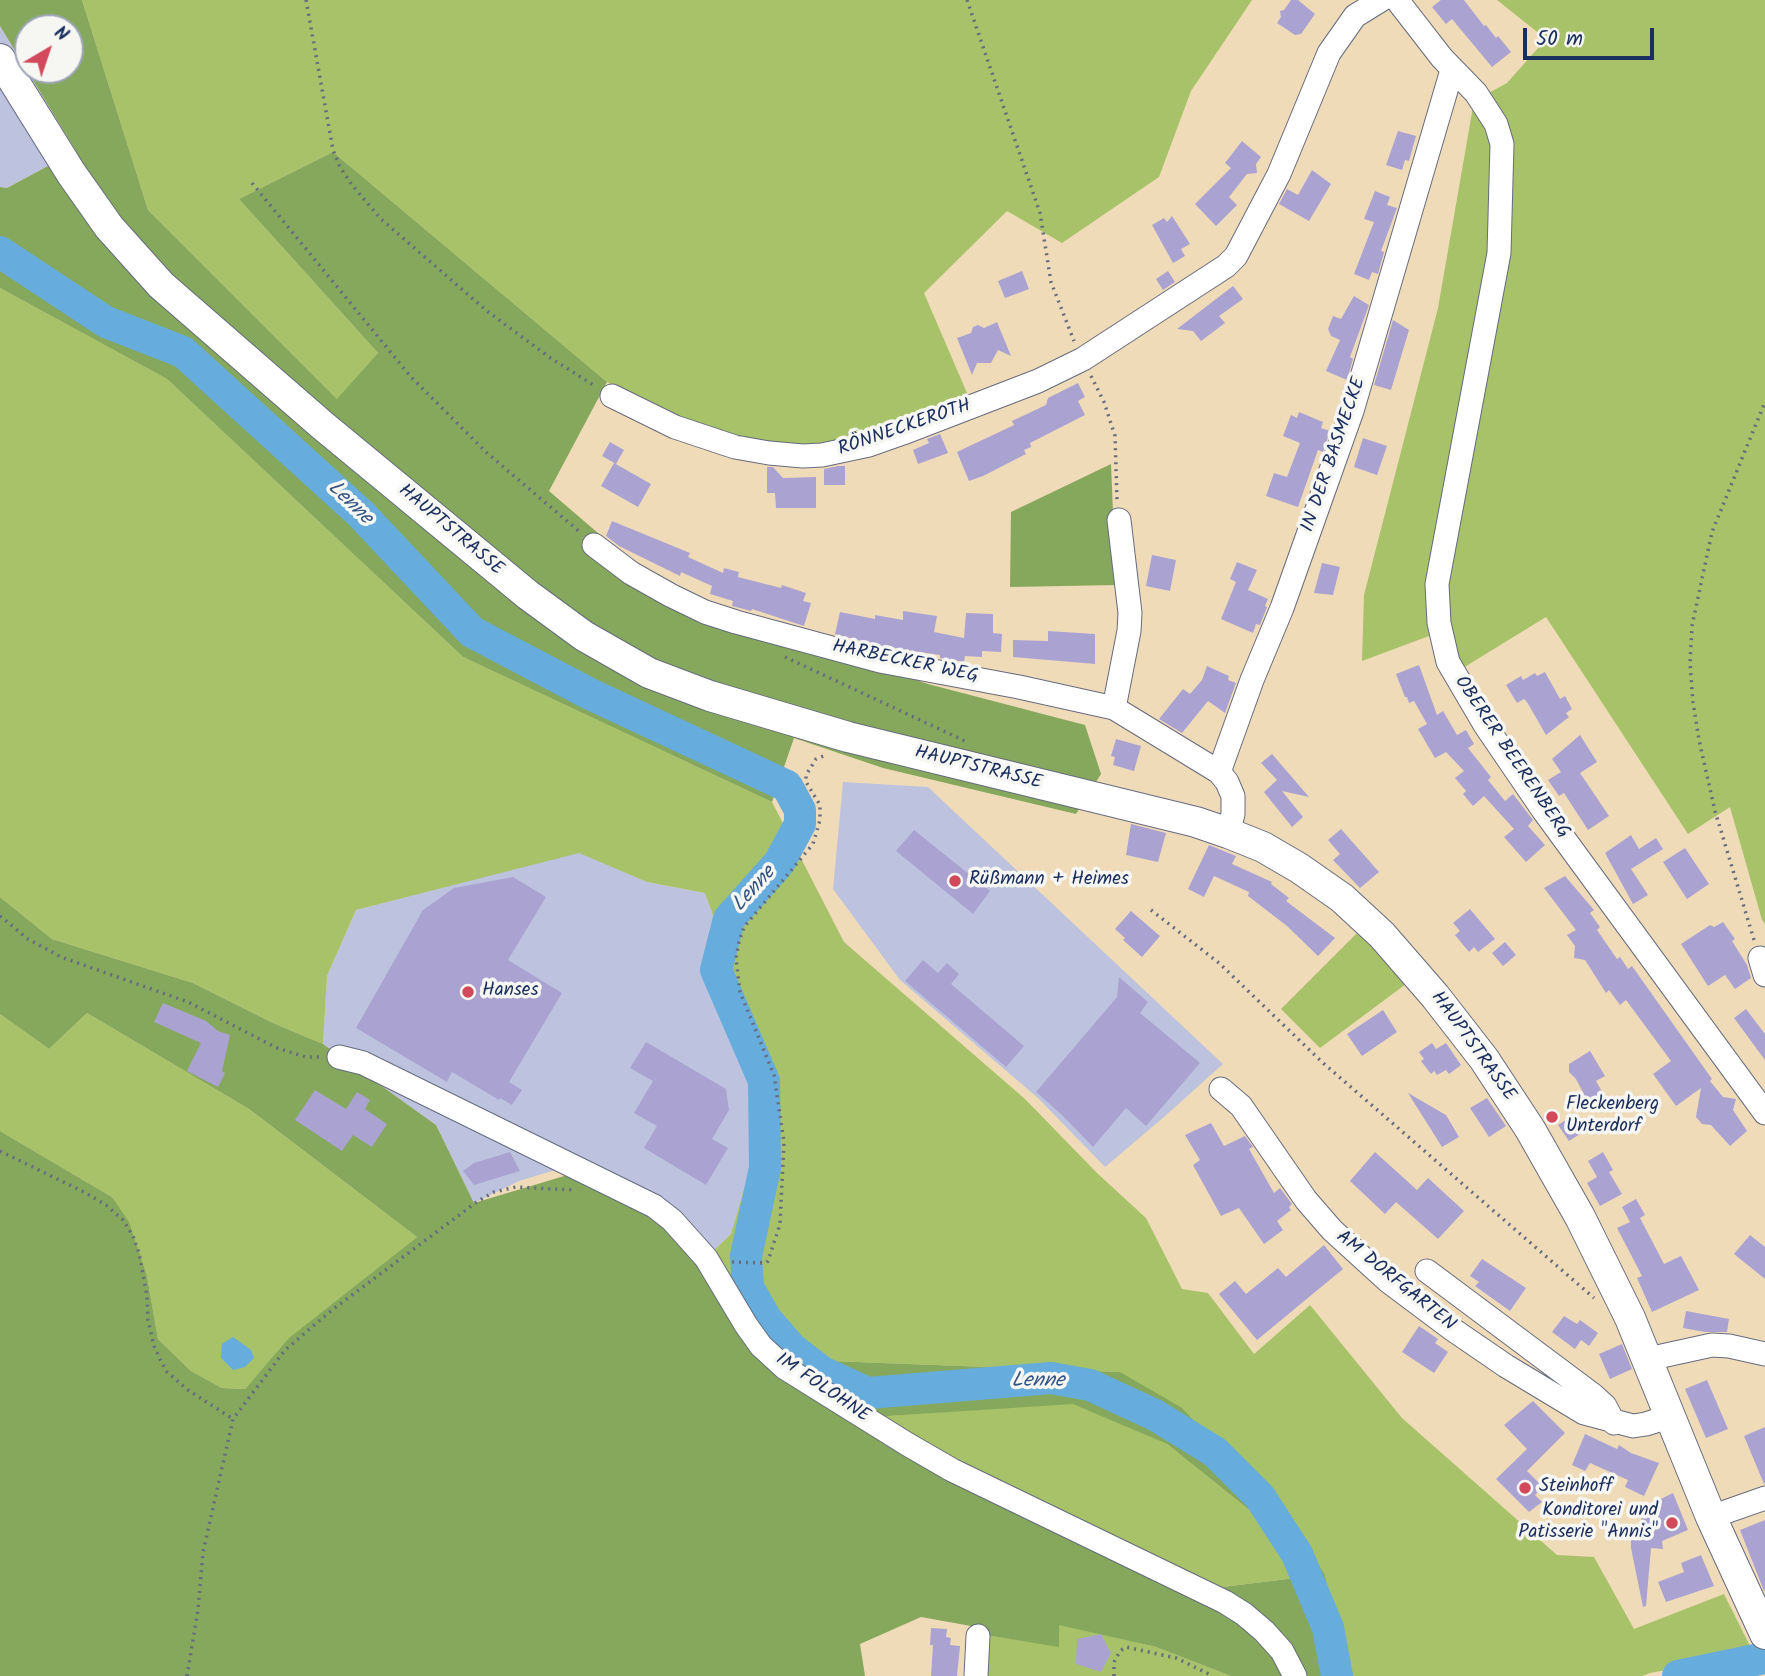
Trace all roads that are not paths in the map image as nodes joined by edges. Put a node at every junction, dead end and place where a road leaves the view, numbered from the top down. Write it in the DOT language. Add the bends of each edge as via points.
graph roads {
  1 [pos="1381,0"];
  2 [pos="1397,0"];
  3 [pos="0,59"];
  4 [pos="1452,70"];
  5 [pos="612,396"];
  6 [pos="1119,520"];
  7 [pos="594,545"];
  8 [pos="1114,708"];
  9 [pos="1219,772"];
  10 [pos="1228,833"];
  11 [pos="339,1057"];
  12 [pos="1221,1089"];
  13 [pos="1765,1113"];
  14 [pos="1427,1271"];
  15 [pos="1765,1354"];
  16 [pos="1648,1359"];
  17 [pos="1671,1416"];
  18 [pos="1614,1423"];
  19 [pos="1765,1498"];
  20 [pos="1711,1517"];
  21 [pos="1762,1628"];
  22 [pos="978,1636"];
  23 [pos="976,1676"];
  24 [pos="1294,1676"];
  1 -- 5 [label="street, RÖNNECKEROTH" via="1355,16 1329,53 1279,174 1236,256 1226,267 1083,359 903,433 822,455 735,447 675,427"];
  2 -- 4 [label="street"];
  3 -- 10 [label="main road, HAUPTSTRASSE" via="109,227 161,285 322,425 584,636 649,673 710,696 848,737"];
  4 -- 9 [label="street, IN DER BASMECKE" via="1352,411"];
  4 -- 13 [label="street, OBERER BEERENBERG" via="1489,112 1502,144 1499,253 1437,584 1448,662 1543,810"];
  6 -- 8 [label="street" via="1129,631"];
  7 -- 8 [label="street, HARBECKER WEG" via="660,590 736,622 880,661"];
  8 -- 9 [label="street, HARBECKER WEG"];
  9 -- 10 [label="street" via="1233,796"];
  10 -- 16 [label="main road, HAUPTSTRASSE" via="1263,847 1342,898 1382,935 1435,996 1530,1129 1580,1217"];
  11 -- 24 [label="street, IM FOLOHNE" via="363,1063 654,1206 673,1220 706,1258 761,1346 785,1368 952,1470 1225,1602 1264,1631 1282,1651"];
  12 -- 18 [label="street, AM DORFGARTEN" via="1241,1106 1306,1200 1356,1254 1506,1366 1584,1413"];
  14 -- 18 [label="street, AM DORFGARTEN" via="1593,1395"];
  15 -- 16 [label="street" via="1712,1345"];
  16 -- 17 [label="main road, HAUPTSTRASSE"];
  17 -- 18 [label="street, AM DORFGARTEN" via="1633,1426"];
  17 -- 20 [label="main road, HAUPTSTRASSE"];
  19 -- 20 [label="street"];
  20 -- 21 [label="main road, HAUPTSTRASSE"];
  22 -- 23 [label="street"];
}
